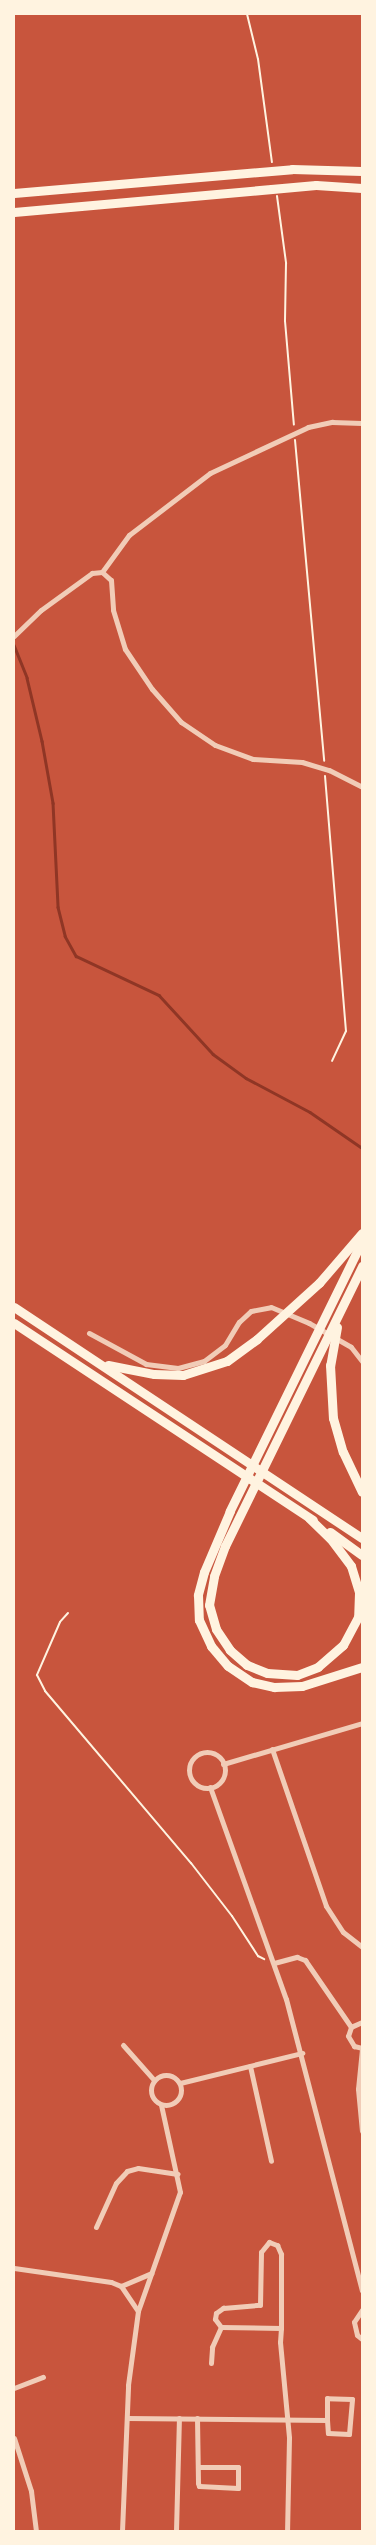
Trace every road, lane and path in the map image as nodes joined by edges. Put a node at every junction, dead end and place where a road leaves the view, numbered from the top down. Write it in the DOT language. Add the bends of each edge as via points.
graph roads {
  1 [pos="246,14"];
  2 [pos="272,164"];
  3 [pos="362,171"];
  4 [pos="362,188"];
  5 [pos="276,191"];
  6 [pos="14,193"];
  7 [pos="14,212"];
  8 [pos="362,423"];
  9 [pos="295,435"];
  10 [pos="102,572"];
  11 [pos="15,635"];
  12 [pos="324,769"];
  13 [pos="362,787"];
  14 [pos="332,1061"];
  15 [pos="362,1233"];
  16 [pos="362,1241"];
  17 [pos="362,1266"];
  18 [pos="344,1304"];
  19 [pos="14,1307"];
  20 [pos="14,1323"];
  21 [pos="89,1332"];
  22 [pos="362,1361"];
  23 [pos="102,1364"];
  24 [pos="362,1492"];
  25 [pos="310,1518"];
  26 [pos="362,1538"];
  27 [pos="362,1555"];
  28 [pos="68,1613"];
  29 [pos="362,1666"];
  30 [pos="362,1723"];
  31 [pos="272,1749"];
  32 [pos="223,1764"];
  33 [pos="210,1787"];
  34 [pos="362,1947"];
  35 [pos="274,1963"];
  36 [pos="362,2022"];
  37 [pos="351,2027"];
  38 [pos="123,2045"];
  39 [pos="362,2048"];
  40 [pos="302,2053"];
  41 [pos="250,2066"];
  42 [pos="154,2080"];
  43 [pos="180,2083"];
  44 [pos="161,2104"];
  45 [pos="362,2131"];
  46 [pos="271,2161"];
  47 [pos="178,2174"];
  48 [pos="96,2227"];
  49 [pos="14,2268"];
  50 [pos="151,2273"];
  51 [pos="121,2286"];
  52 [pos="362,2290"];
  53 [pos="362,2310"];
  54 [pos="138,2311"];
  55 [pos="221,2327"];
  56 [pos="281,2328"];
  57 [pos="362,2339"];
  58 [pos="211,2363"];
  59 [pos="43,2377"];
  60 [pos="14,2388"];
  61 [pos="127,2418"];
  62 [pos="178,2418"];
  63 [pos="197,2418"];
  64 [pos="288,2418"];
  65 [pos="327,2420"];
  66 [pos="14,2438"];
  67 [pos="198,2467"];
  68 [pos="36,2531"];
  69 [pos="122,2531"];
  70 [pos="176,2531"];
  71 [pos="287,2531"];
  1 -- 2 [label="path" via="258,59"];
  3 -- 6 [label="highway" via="316,169"];
  4 -- 7 [label="highway" via="316,185"];
  5 -- 9 [label="path" via="286,263 285,321"];
  8 -- 9 [label="street" via="332,422 308,427"];
  9 -- 10 [label="street" via="210,473 170,501 129,535"];
  9 -- 12 [label="path"];
  10 -- 11 [label="street" via="92,573 41,610"];
  10 -- 12 [label="street" via="111,580 113,610 125,649 152,690 181,722 215,745 253,758 302,762"];
  12 -- 13 [label="street"];
  12 -- 14 [label="path" via="346,1031"];
  15 -- 23 [label="highway" via="328,1274 257,1339 227,1361 183,1375 154,1374"];
  16 -- 29 [label="highway" via="204,1572 198,1595 199,1620 211,1646 222,1659 252,1682 274,1687 302,1686"];
  17 -- 18 [label="highway"];
  18 -- 24 [label="highway" via="331,1352 332,1404 339,1442"];
  18 -- 25 [label="highway" via="225,1546 214,1576 209,1605 216,1629 230,1650 247,1665 267,1673 296,1675 318,1667 343,1646 358,1617 359,1593 351,1566"];
  19 -- 23 [label="highway"];
  20 -- 25 [label="highway"];
  21 -- 22 [label="street" via="146,1364 178,1368 204,1361 225,1345 239,1322 251,1311 271,1307 309,1323 351,1347"];
  23 -- 26 [label="highway" via="247,1458"];
  25 -- 27 [label="highway"];
  28 -- 35 [label="path" via="37,1675 45,1692 191,1863 258,1956"];
  30 -- 31 [label="street"];
  31 -- 32 [label="street"];
  31 -- 34 [label="street" via="326,1906 344,1932"];
  32 -- 33 [label="street" via="224,1775 219,1783"];
  32 -- 33 [label="street" via="218,1756 205,1752 191,1762 193,1782 201,1787"];
  33 -- 35 [label="street"];
  35 -- 37 [label="street" via="297,1956 305,1960"];
  35 -- 40 [label="street"];
  36 -- 37 [label="street"];
  37 -- 39 [label="street" via="350,2041"];
  38 -- 42 [label="street"];
  39 -- 45 [label="street" via="358,2089"];
  40 -- 41 [label="street"];
  40 -- 52 [label="street"];
  41 -- 43 [label="street"];
  41 -- 46 [label="street"];
  42 -- 43 [label="street" via="168,2074"];
  42 -- 44 [label="street" via="151,2094"];
  43 -- 44 [label="street" via="179,2098 172,2104"];
  44 -- 47 [label="street"];
  47 -- 48 [label="street" via="134,2168 127,2171 119,2177"];
  47 -- 50 [label="street" via="179,2195"];
  49 -- 51 [label="street"];
  50 -- 51 [label="street"];
  50 -- 54 [label="street"];
  51 -- 54 [label="street"];
  53 -- 57 [label="street" via="354,2322 357,2335"];
  54 -- 61 [label="street"];
  55 -- 56 [label="street"];
  55 -- 56 [label="street" via="215,2319 219,2309 259,2306 261,2252 266,2243 272,2243 281,2254"];
  55 -- 58 [label="street" via="212,2347"];
  56 -- 64 [label="street"];
  59 -- 60 [label="street"];
  61 -- 62 [label="street"];
  61 -- 69 [label="street"];
  62 -- 63 [label="street"];
  62 -- 70 [label="street"];
  63 -- 64 [label="street"];
  63 -- 67 [label="street"];
  64 -- 65 [label="street"];
  64 -- 71 [label="street"];
  65 -- 65 [label="street" via="328,2433 351,2434 352,2399 327,2398"];
  66 -- 68 [label="street" via="31,2491"];
  67 -- 67 [label="street" via="201,2488 238,2488 238,2467"];
}
